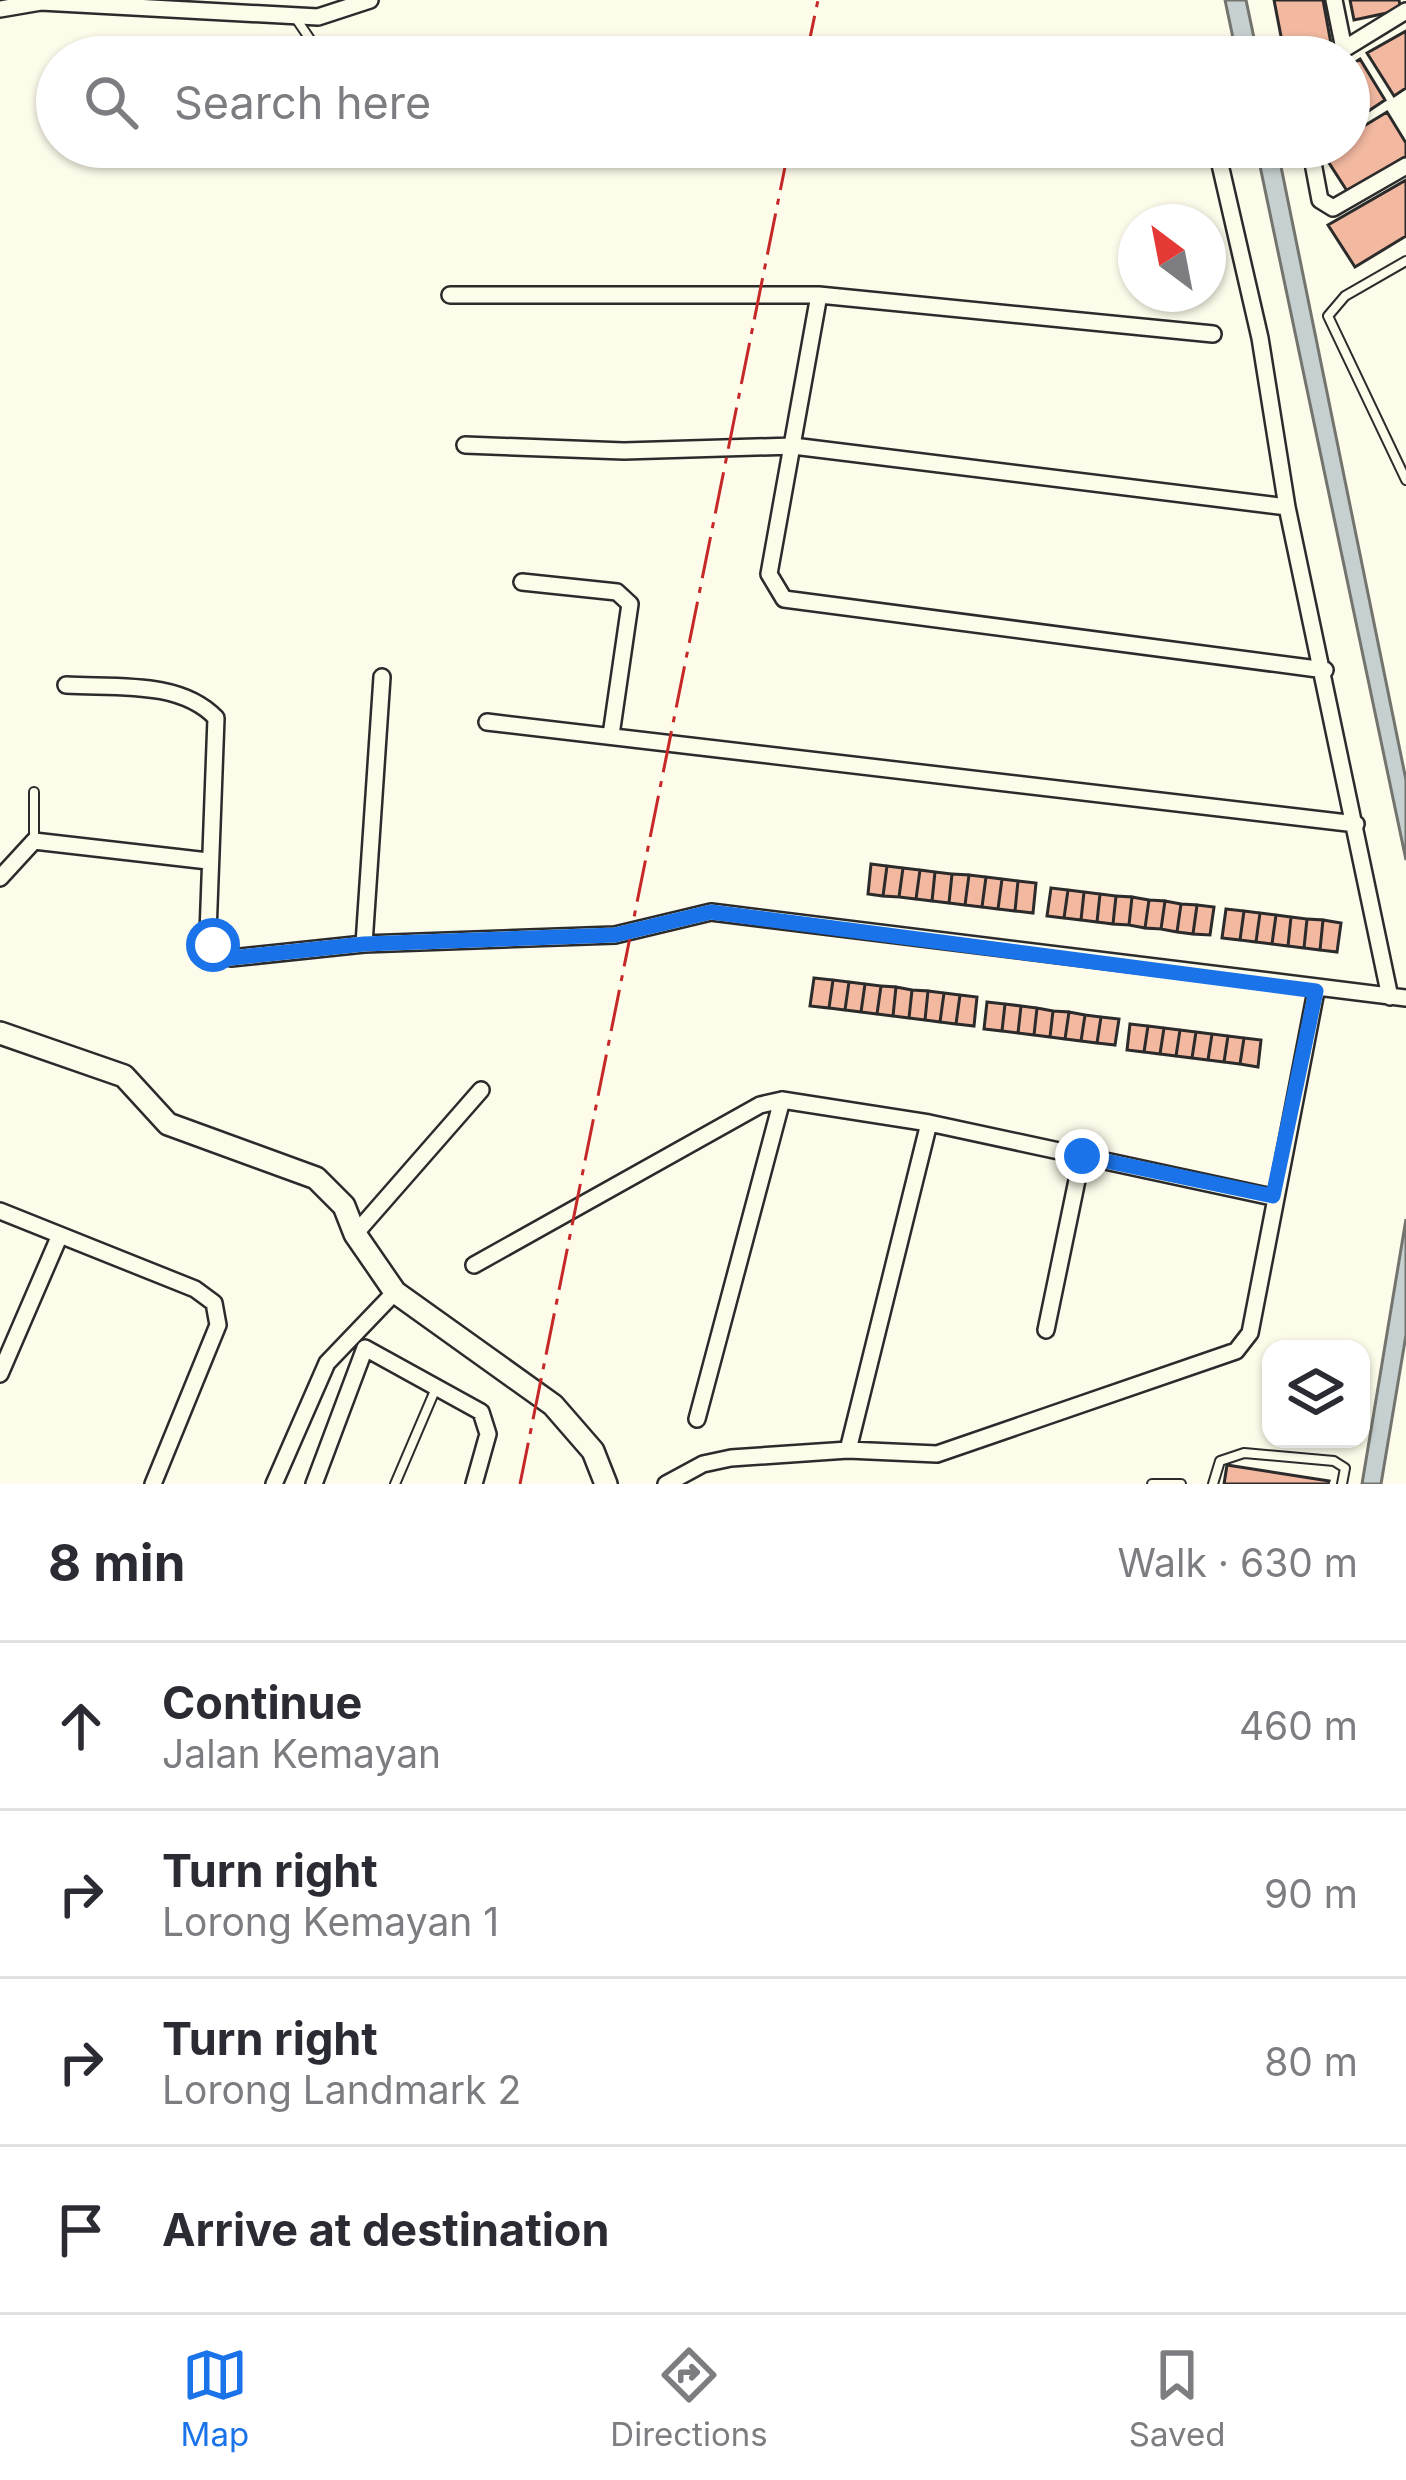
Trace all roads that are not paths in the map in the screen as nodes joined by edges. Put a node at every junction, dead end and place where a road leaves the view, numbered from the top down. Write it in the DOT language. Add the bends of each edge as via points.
graph roads {
  1 [pos="370,0"];
  2 [pos="1334,0"];
  3 [pos="0,9"];
  4 [pos="1406,11"];
  5 [pos="294,16"];
  6 [pos="308,36"];
  7 [pos="1337,36"];
  8 [pos="1366,36"];
  9 [pos="1406,166"];
  10 [pos="1221,168"];
  11 [pos="1314,168"];
  12 [pos="1406,261"];
  13 [pos="450,295"];
  14 [pos="819,295"];
  15 [pos="1214,334"];
  16 [pos="465,446"];
  17 [pos="793,446"];
  18 [pos="1406,480"];
  19 [pos="1287,507"];
  20 [pos="522,582"];
  21 [pos="1325,670"];
  22 [pos="382,677"];
  23 [pos="66,685"];
  24 [pos="487,722"];
  25 [pos="611,735"];
  26 [pos="34,792"];
  27 [pos="1355,824"];
  28 [pos="34,841"];
  29 [pos="208,861"];
  30 [pos="0,878"];
  31 [pos="364,944"];
  32 [pos="1316,991"];
  33 [pos="1398,997"];
  34 [pos="0,1033"];
  35 [pos="481,1090"];
  36 [pos="782,1100"];
  37 [pos="929,1123"];
  38 [pos="1082,1156"];
  39 [pos="1273,1196"];
  40 [pos="0,1211"];
  41 [pos="60,1234"];
  42 [pos="355,1234"];
  43 [pos="474,1265"];
  44 [pos="395,1292"];
  45 [pos="1046,1330"];
  46 [pos="0,1374"];
  47 [pos="436,1388"];
  48 [pos="697,1419"];
  49 [pos="848,1450"];
  50 [pos="153,1484"];
  51 [pos="274,1484"];
  52 [pos="314,1484"];
  53 [pos="394,1484"];
  54 [pos="474,1484"];
  55 [pos="606,1484"];
  56 [pos="666,1484"];
  57 [pos="1151,1484"];
  58 [pos="1181,1484"];
  59 [pos="1213,1484"];
  60 [pos="1342,1484"];
  1 -- 5 [label="street" via="340,13"];
  2 -- 7 [label="street"];
  3 -- 5 [label="street" via="40,2"];
  4 -- 8 [label="street"];
  5 -- 6 [label="lane"];
  9 -- 11 [label="street" via="1333,208 1320,200"];
  10 -- 19 [label="street"];
  12 -- 18 [label="lane" via="1328,316"];
  13 -- 14 [label="street"];
  14 -- 15 [label="street"];
  14 -- 17 [label="street"];
  16 -- 17 [label="street"];
  17 -- 19 [label="street"];
  17 -- 21 [label="street" via="769,574 784,599"];
  19 -- 21 [label="street"];
  20 -- 25 [label="street" via="617,592 630,604"];
  21 -- 27 [label="street"];
  22 -- 31 [label="street"];
  23 -- 29 [label="street" via="164,691 203,704 216,718"];
  24 -- 25 [label="street"];
  25 -- 27 [label="street"];
  26 -- 28 [label="lane"];
  27 -- 33 [label="street"];
  28 -- 29 [label="street"];
  28 -- 30 [label="street"];
  29 -- 31 [label="street" via="208,933 221,954"];
  31 -- 32 [label="street" via="615,935 711,912"];
  32 -- 33 [label="street"];
  32 -- 39 [label="street"];
  34 -- 42 [label="main road" via="124,1076 168,1124 316,1178 344,1206"];
  35 -- 42 [label="street"];
  36 -- 37 [label="street"];
  36 -- 43 [label="street"];
  36 -- 48 [label="street"];
  37 -- 38 [label="street"];
  37 -- 49 [label="street"];
  38 -- 39 [label="street"];
  38 -- 45 [label="street"];
  39 -- 49 [label="street" via="1250,1333 1236,1352 958,1448 915,1455"];
  40 -- 41 [label="street"];
  41 -- 46 [label="street"];
  41 -- 50 [label="street" via="208,1296 218,1313"];
  42 -- 44 [label="main road"];
  44 -- 51 [label="street" via="327,1363"];
  44 -- 55 [label="main road" via="553,1405 593,1451"];
  47 -- 52 [label="street" via="364,1348"];
  47 -- 53 [label="lane"];
  47 -- 54 [label="street" via="481,1412 488,1434"];
  49 -- 56 [label="street" via="717,1460"];
  57 -- 58 [label="lane"];
  59 -- 60 [label="lane" via="1220,1461 1244,1453 1334,1461 1345,1468"];
}
